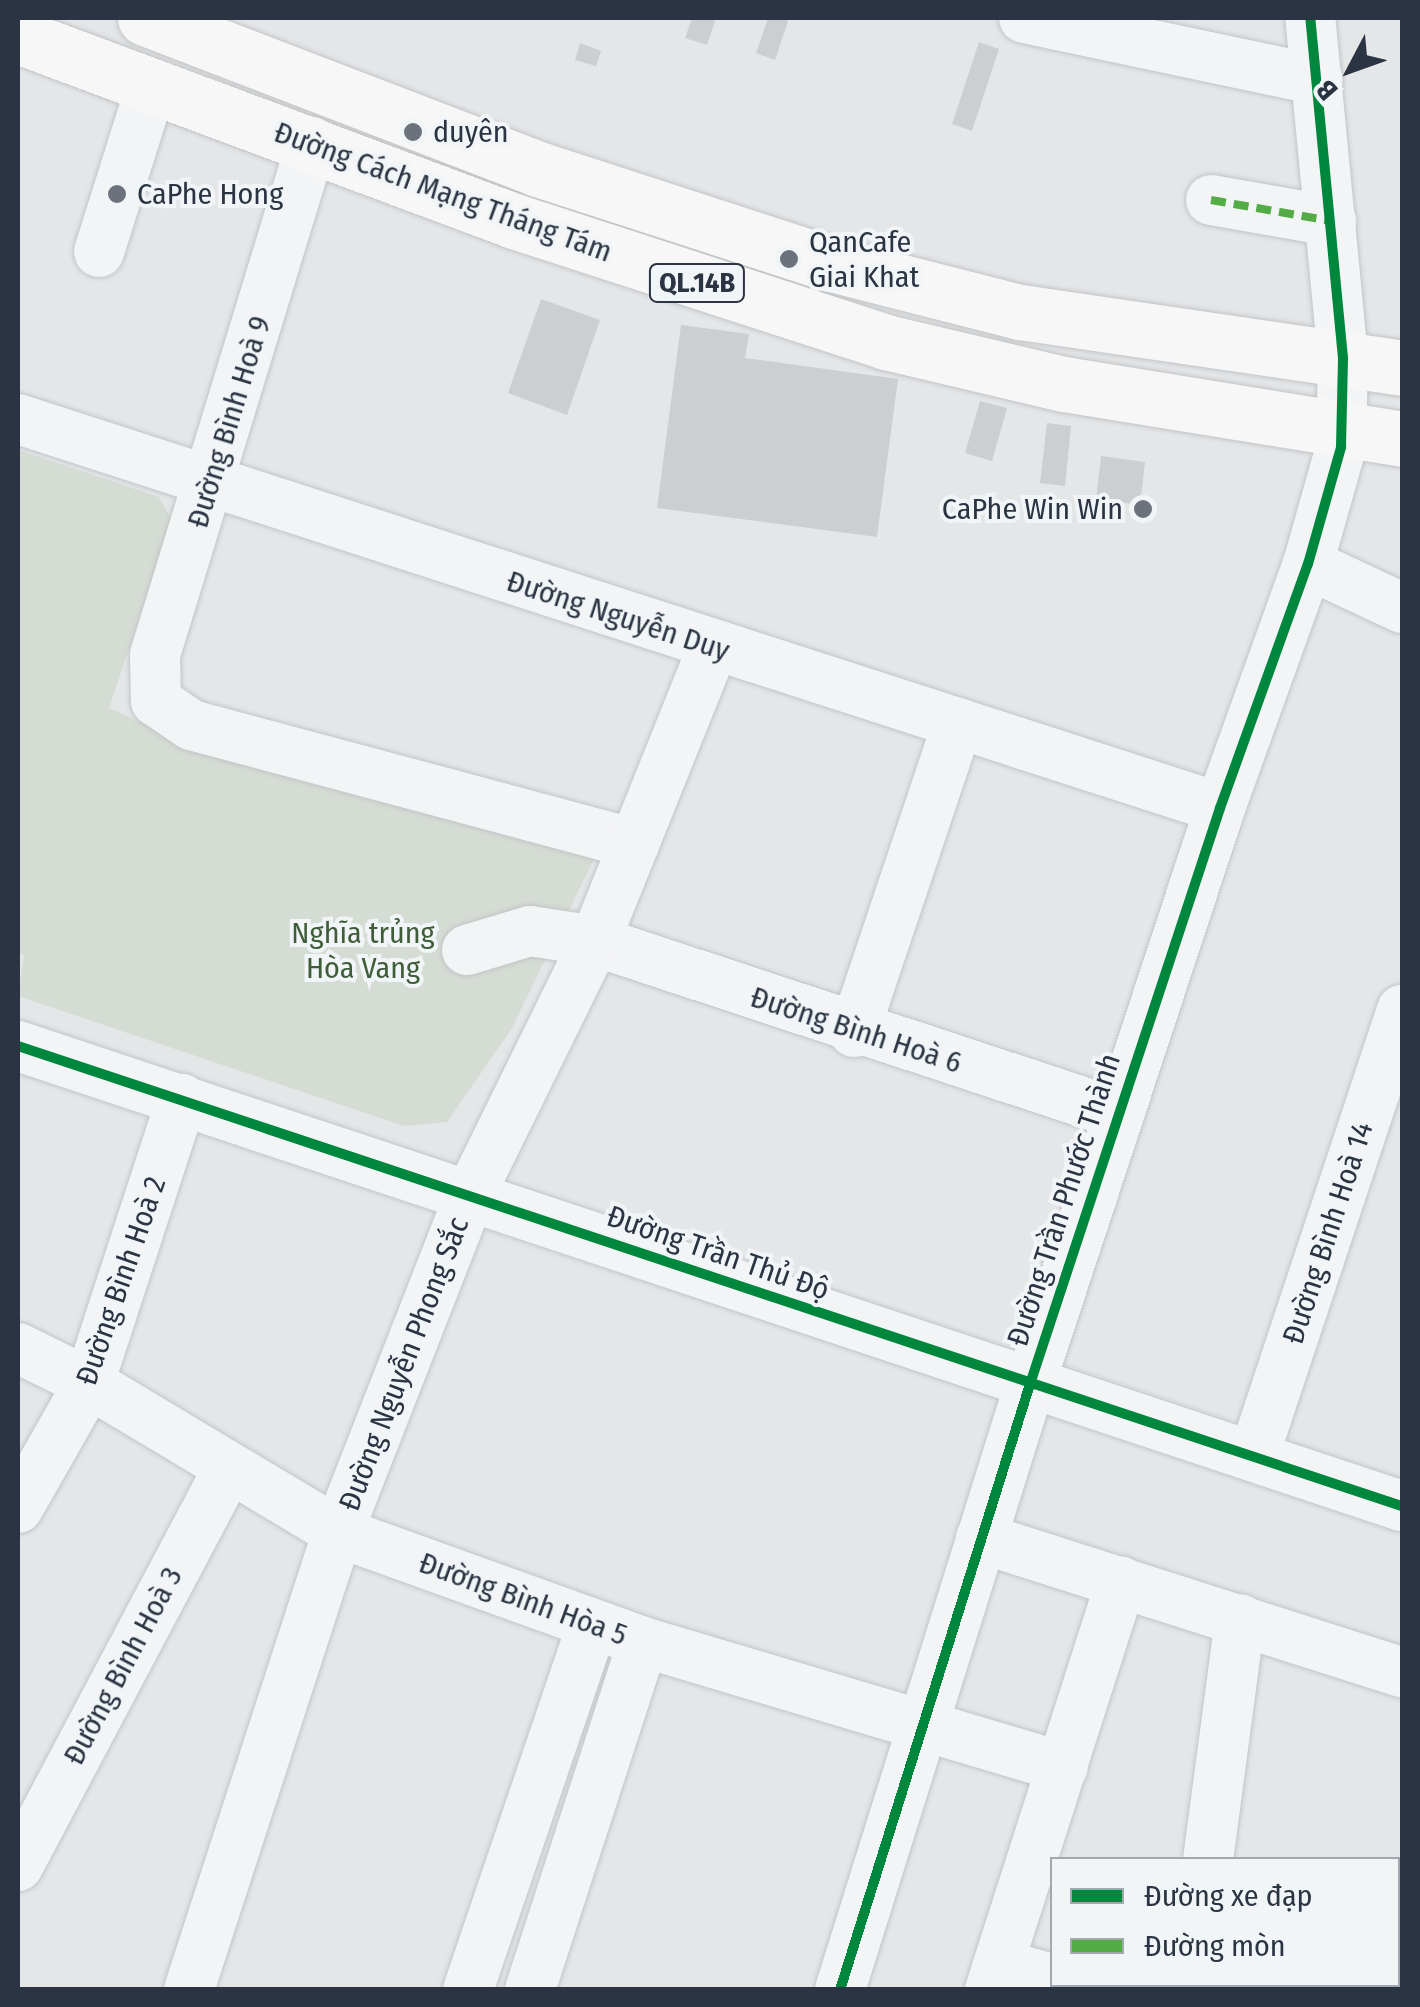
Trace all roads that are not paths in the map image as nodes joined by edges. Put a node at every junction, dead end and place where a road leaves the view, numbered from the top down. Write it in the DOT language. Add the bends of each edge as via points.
graph roads {
  1 [pos="1024,18"];
  2 [pos="1310,18"];
  3 [pos="162,21"];
  4 [pos="18,36"];
  5 [pos="1318,80"];
  6 [pos="152,84"];
  7 [pos="312,142"];
  8 [pos="1211,200"];
  9 [pos="1331,221"];
  10 [pos="99,252"];
  11 [pos="1344,358"];
  12 [pos="1402,368"];
  13 [pos="18,418"];
  14 [pos="1340,428"];
  15 [pos="1402,439"];
  16 [pos="212,484"];
  17 [pos="1308,564"];
  18 [pos="1402,608"];
  19 [pos="713,648"];
  20 [pos="958,722"];
  21 [pos="1220,808"];
  22 [pos="634,844"];
  23 [pos="595,941"];
  24 [pos="468,950"];
  25 [pos="1402,1010"];
  26 [pos="854,1032"];
  27 [pos="18,1046"];
  28 [pos="182,1100"];
  29 [pos="1119,1114"];
  30 [pos="470,1196"];
  31 [pos="18,1348"];
  32 [pos="89,1383"];
  33 [pos="1030,1384"];
  34 [pos="1254,1456"];
  35 [pos="229,1467"];
  36 [pos="1402,1506"];
  37 [pos="18,1508"];
  38 [pos="338,1532"];
  39 [pos="981,1538"];
  40 [pos="1121,1582"];
  41 [pos="1240,1619"];
  42 [pos="592,1625"];
  43 [pos="643,1642"];
  44 [pos="1402,1672"];
  45 [pos="922,1724"];
  46 [pos="1064,1767"];
  47 [pos="1208,1857"];
  48 [pos="18,1866"];
  49 [pos="995,1977"];
  50 [pos="1050,1980"];
  51 [pos="189,1990"];
  52 [pos="468,1990"];
  53 [pos="530,1990"];
  54 [pos="840,1990"];
  1 -- 5 [label="street"];
  2 -- 5 [label="street, Đường Trần Phước Thành"];
  3 -- 11 [label="highway, Đường Cách Mạng Tháng Tám / QL.14B" via="538,169 832,264 1020,312"];
  4 -- 6 [label="highway, Đường Cách Mạng Tháng Tám / QL.14B"];
  5 -- 9 [label="street, Đường Trần Phước Thành"];
  6 -- 7 [label="highway, Đường Cách Mạng Tháng Tám / QL.14B"];
  6 -- 10 [label="street"];
  7 -- 14 [label="highway, Đường Cách Mạng Tháng Tám / QL.14B" via="514,222 886,342 1064,384"];
  7 -- 16 [label="street, Đường Bình Hoà 9"];
  8 -- 9 [label="street"];
  9 -- 11 [label="street, Đường Trần Phước Thành"];
  11 -- 12 [label="highway, Đường Cách Mạng Tháng Tám / QL.14B"];
  11 -- 14 [label="street, Đường Trần Phước Thành"];
  13 -- 16 [label="street, Đường Nguyễn Duy"];
  14 -- 15 [label="highway, Đường Cách Mạng Tháng Tám / QL.14B"];
  14 -- 17 [label="street, Đường Trần Phước Thành" via="1341,447"];
  16 -- 19 [label="street, Đường Nguyễn Duy"];
  16 -- 22 [label="street, Đường Bình Hoà 9" via="155,655 156,700 191,725"];
  17 -- 18 [label="street"];
  17 -- 21 [label="street, Đường Trần Phước Thành"];
  19 -- 20 [label="street, Đường Nguyễn Duy"];
  19 -- 22 [label="street, Đường Nguyễn Phong Sắc"];
  20 -- 21 [label="street, Đường Nguyễn Duy"];
  20 -- 26 [label="street"];
  21 -- 29 [label="street, Đường Trần Phước Thành"];
  22 -- 23 [label="street, Đường Nguyễn Phong Sắc"];
  23 -- 24 [label="street, Đường Bình Hoà 6" via="530,931"];
  23 -- 26 [label="street, Đường Bình Hoà 6"];
  23 -- 30 [label="street, Đường Nguyễn Phong Sắc"];
  25 -- 34 [label="street, Đường Bình Hoà 14"];
  26 -- 29 [label="street, Đường Bình Hoà 6"];
  27 -- 28 [label="street, Đường Trần Thủ Độ"];
  28 -- 30 [label="street, Đường Trần Thủ Độ"];
  28 -- 32 [label="street, Đường Bình Hoà 2"];
  29 -- 33 [label="street, Đường Trần Phước Thành"];
  30 -- 33 [label="street, Đường Trần Thủ Độ"];
  30 -- 38 [label="street, Đường Nguyễn Phong Sắc"];
  31 -- 32 [label="street, Đường Bình Hòa 5"];
  32 -- 35 [label="street, Đường Bình Hòa 5"];
  32 -- 37 [label="street, Đường Bình Hoà 2"];
  33 -- 34 [label="street, Đường Trần Thủ Độ"];
  33 -- 39 [label="street, Đường Trần Phước Thành"];
  34 -- 36 [label="street, Đường Trần Thủ Độ"];
  35 -- 38 [label="street, Đường Bình Hòa 5"];
  35 -- 48 [label="street, Đường Bình Hoà 3"];
  38 -- 42 [label="street, Đường Bình Hòa 5"];
  38 -- 51 [label="street, Đường Nguyễn Phong Sắc"];
  39 -- 40 [label="street"];
  39 -- 45 [label="street, Đường Trần Phước Thành"];
  40 -- 41 [label="street"];
  40 -- 46 [label="street"];
  41 -- 44 [label="street"];
  41 -- 47 [label="street"];
  42 -- 43 [label="street, Đường Bình Hòa 5"];
  42 -- 52 [label="street"];
  43 -- 45 [label="street, Đường Bình Hòa 5"];
  43 -- 53 [label="street"];
  45 -- 46 [label="street, Đường Bình Hòa 5"];
  45 -- 54 [label="street, Đường Trần Phước Thành"];
  46 -- 49 [label="street"];
  49 -- 50 [label="street"];
}
